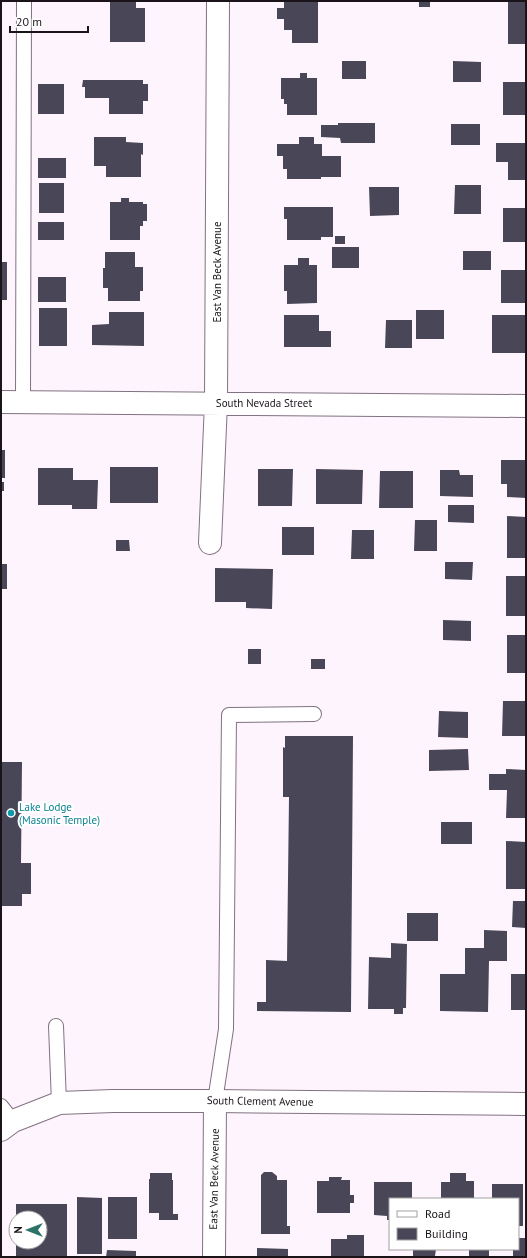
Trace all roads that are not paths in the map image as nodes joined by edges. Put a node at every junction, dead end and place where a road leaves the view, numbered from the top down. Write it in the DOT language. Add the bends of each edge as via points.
graph roads {
  1 [pos="24,1"];
  2 [pos="218,1"];
  3 [pos="1,402"];
  4 [pos="23,402"];
  5 [pos="216,403"];
  6 [pos="526,406"];
  7 [pos="210,543"];
  8 [pos="314,714"];
  9 [pos="56,1026"];
  10 [pos="215,1101"];
  11 [pos="59,1103"];
  12 [pos="526,1104"];
  13 [pos="5,1119"];
  14 [pos="214,1257"];
  1 -- 4 [label="lane"];
  2 -- 5 [label="street, East Van Beck Avenue"];
  3 -- 4 [label="street, South Nevada Street"];
  4 -- 5 [label="street, South Nevada Street"];
  5 -- 6 [label="street, South Nevada Street"];
  5 -- 7 [label="street, East Van Beck Avenue"];
  8 -- 10 [label="lane" via="229,715 226,1029"];
  9 -- 11 [label="lane"];
  10 -- 11 [label="street, South Clement Avenue"];
  10 -- 12 [label="street, South Clement Avenue"];
  10 -- 14 [label="street, East Van Beck Avenue"];
  11 -- 13 [label="street, South Clement Avenue"];
}
